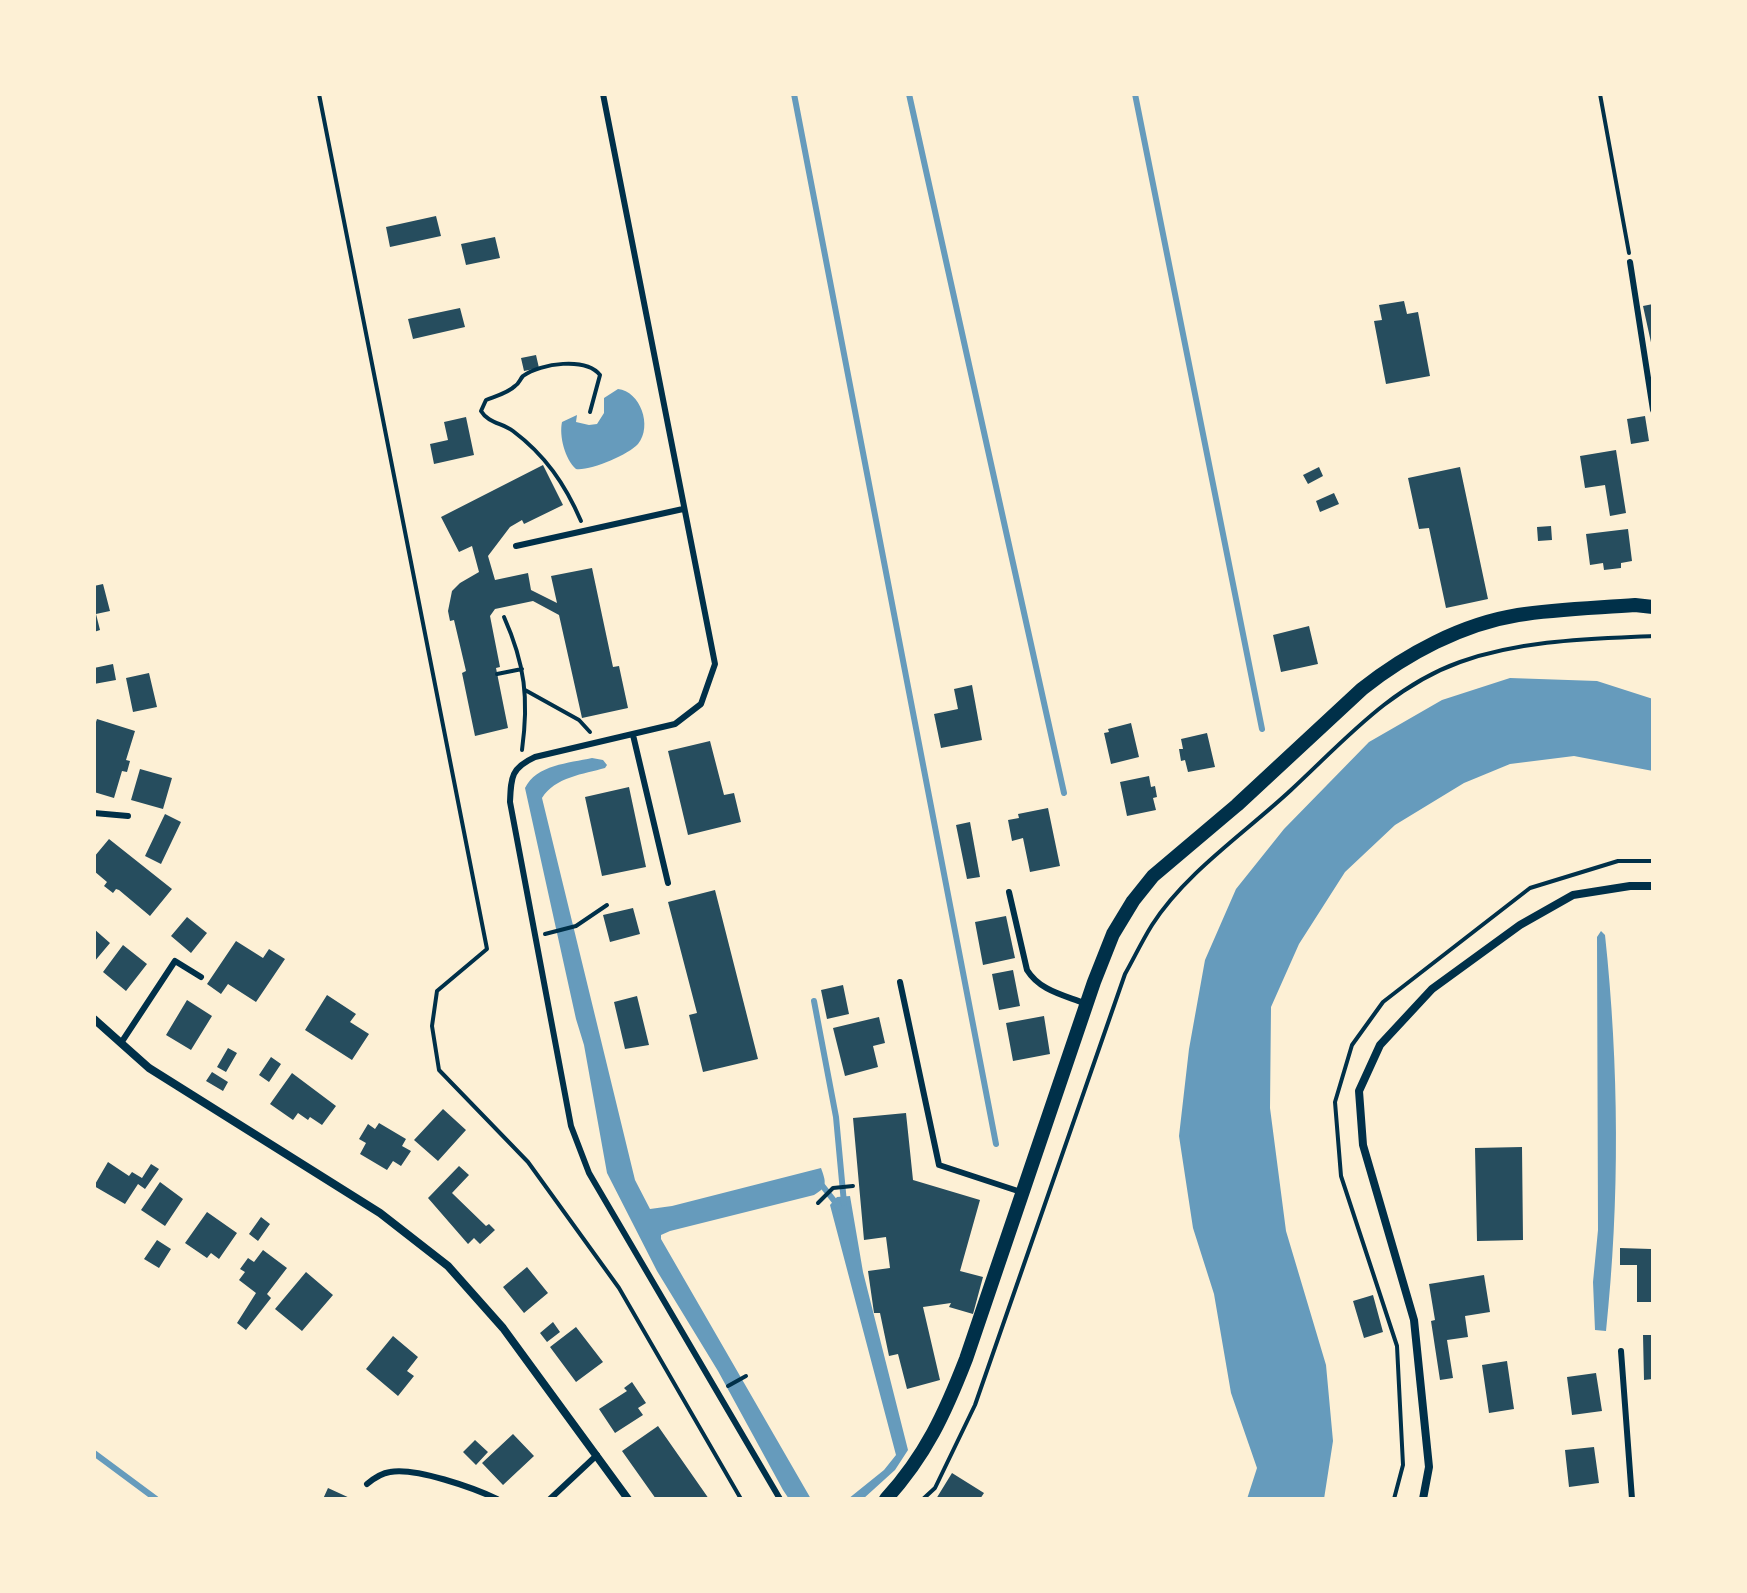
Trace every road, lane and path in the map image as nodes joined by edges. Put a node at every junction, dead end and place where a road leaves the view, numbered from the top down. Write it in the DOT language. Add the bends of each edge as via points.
graph roads {
  1 [pos="319,94"];
  2 [pos="603,94"];
  3 [pos="1600,94"];
  4 [pos="1630,262"];
  5 [pos="1653,410"];
  6 [pos="590,412"];
  7 [pos="683,509"];
  8 [pos="585,530"];
  9 [pos="516,546"];
  10 [pos="1653,607"];
  11 [pos="504,617"];
  12 [pos="1653,636"];
  13 [pos="522,669"];
  14 [pos="497,674"];
  15 [pos="525,690"];
  16 [pos="633,735"];
  17 [pos="599,743"];
  18 [pos="520,764"];
  19 [pos="94,813"];
  20 [pos="128,816"];
  21 [pos="1653,861"];
  22 [pos="668,883"];
  23 [pos="1653,886"];
  24 [pos="1009,892"];
  25 [pos="607,905"];
  26 [pos="554,932"];
  27 [pos="201,977"];
  28 [pos="900,982"];
  29 [pos="1086,1004"];
  30 [pos="94,1019"];
  31 [pos="121,1043"];
  32 [pos="853,1186"];
  33 [pos="1021,1192"];
  34 [pos="818,1203"];
  35 [pos="1621,1351"];
  36 [pos="746,1376"];
  37 [pos="716,1393"];
  38 [pos="597,1455"];
  39 [pos="367,1484"];
  40 [pos="497,1499"];
  41 [pos="550,1499"];
  42 [pos="628,1499"];
  43 [pos="741,1499"];
  44 [pos="780,1499"];
  45 [pos="886,1499"];
  46 [pos="923,1499"];
  47 [pos="1394,1499"];
  48 [pos="1423,1499"];
  49 [pos="1632,1499"];
  1 -- 43 [label="path" via="487,949 437,991 432,1026 439,1070 528,1162 619,1288"];
  2 -- 7 [label="lane"];
  3 -- 4 [label="path"];
  4 -- 5 [label="lane"];
  6 -- 8 [label="path" via="600,375 582,363 523,376 515,387 486,400 481,411 485,418 510,428 549,463"];
  7 -- 8 [label="lane"];
  7 -- 16 [label="lane" via="715,664 701,704 675,724"];
  8 -- 9 [label="lane"];
  10 -- 29 [label="street" via="1517,615 1459,633 1383,672 1153,876 1113,934"];
  11 -- 13 [label="path"];
  12 -- 46 [label="path" via="1557,641 1489,652 1432,674 1354,727 1184,886 1152,924 1125,974 975,1405 935,1488"];
  13 -- 14 [label="path"];
  13 -- 15 [label="path"];
  15 -- 17 [label="path" via="579,720"];
  15 -- 18 [label="path"];
  16 -- 17 [label="lane"];
  16 -- 22 [label="lane"];
  17 -- 18 [label="lane"];
  18 -- 37 [label="lane" via="511,779 510,802 571,1126 589,1173"];
  19 -- 20 [label="lane"];
  21 -- 47 [label="path" via="1618,861 1530,888 1383,1002 1352,1045 1335,1102 1341,1176 1397,1346 1403,1465"];
  23 -- 48 [label="street" via="1573,895 1520,925 1432,989 1380,1045 1359,1091 1363,1145 1414,1320 1429,1467"];
  24 -- 29 [label="lane" via="1032,978"];
  25 -- 26 [label="path" via="576,926"];
  27 -- 31 [label="lane" via="175,961"];
  28 -- 33 [label="lane" via="939,1165"];
  29 -- 33 [label="street"];
  30 -- 31 [label="street"];
  31 -- 38 [label="street" via="184,1092 380,1213 448,1266 503,1328"];
  32 -- 34 [label="path" via="833,1188"];
  33 -- 45 [label="street" via="944,1414 929,1444"];
  35 -- 49 [label="lane"];
  36 -- 37 [label="path"];
  37 -- 44 [label="lane"];
  38 -- 41 [label="lane"];
  38 -- 42 [label="street"];
  39 -- 40 [label="lane" via="390,1472 408,1472 466,1485"];
}
